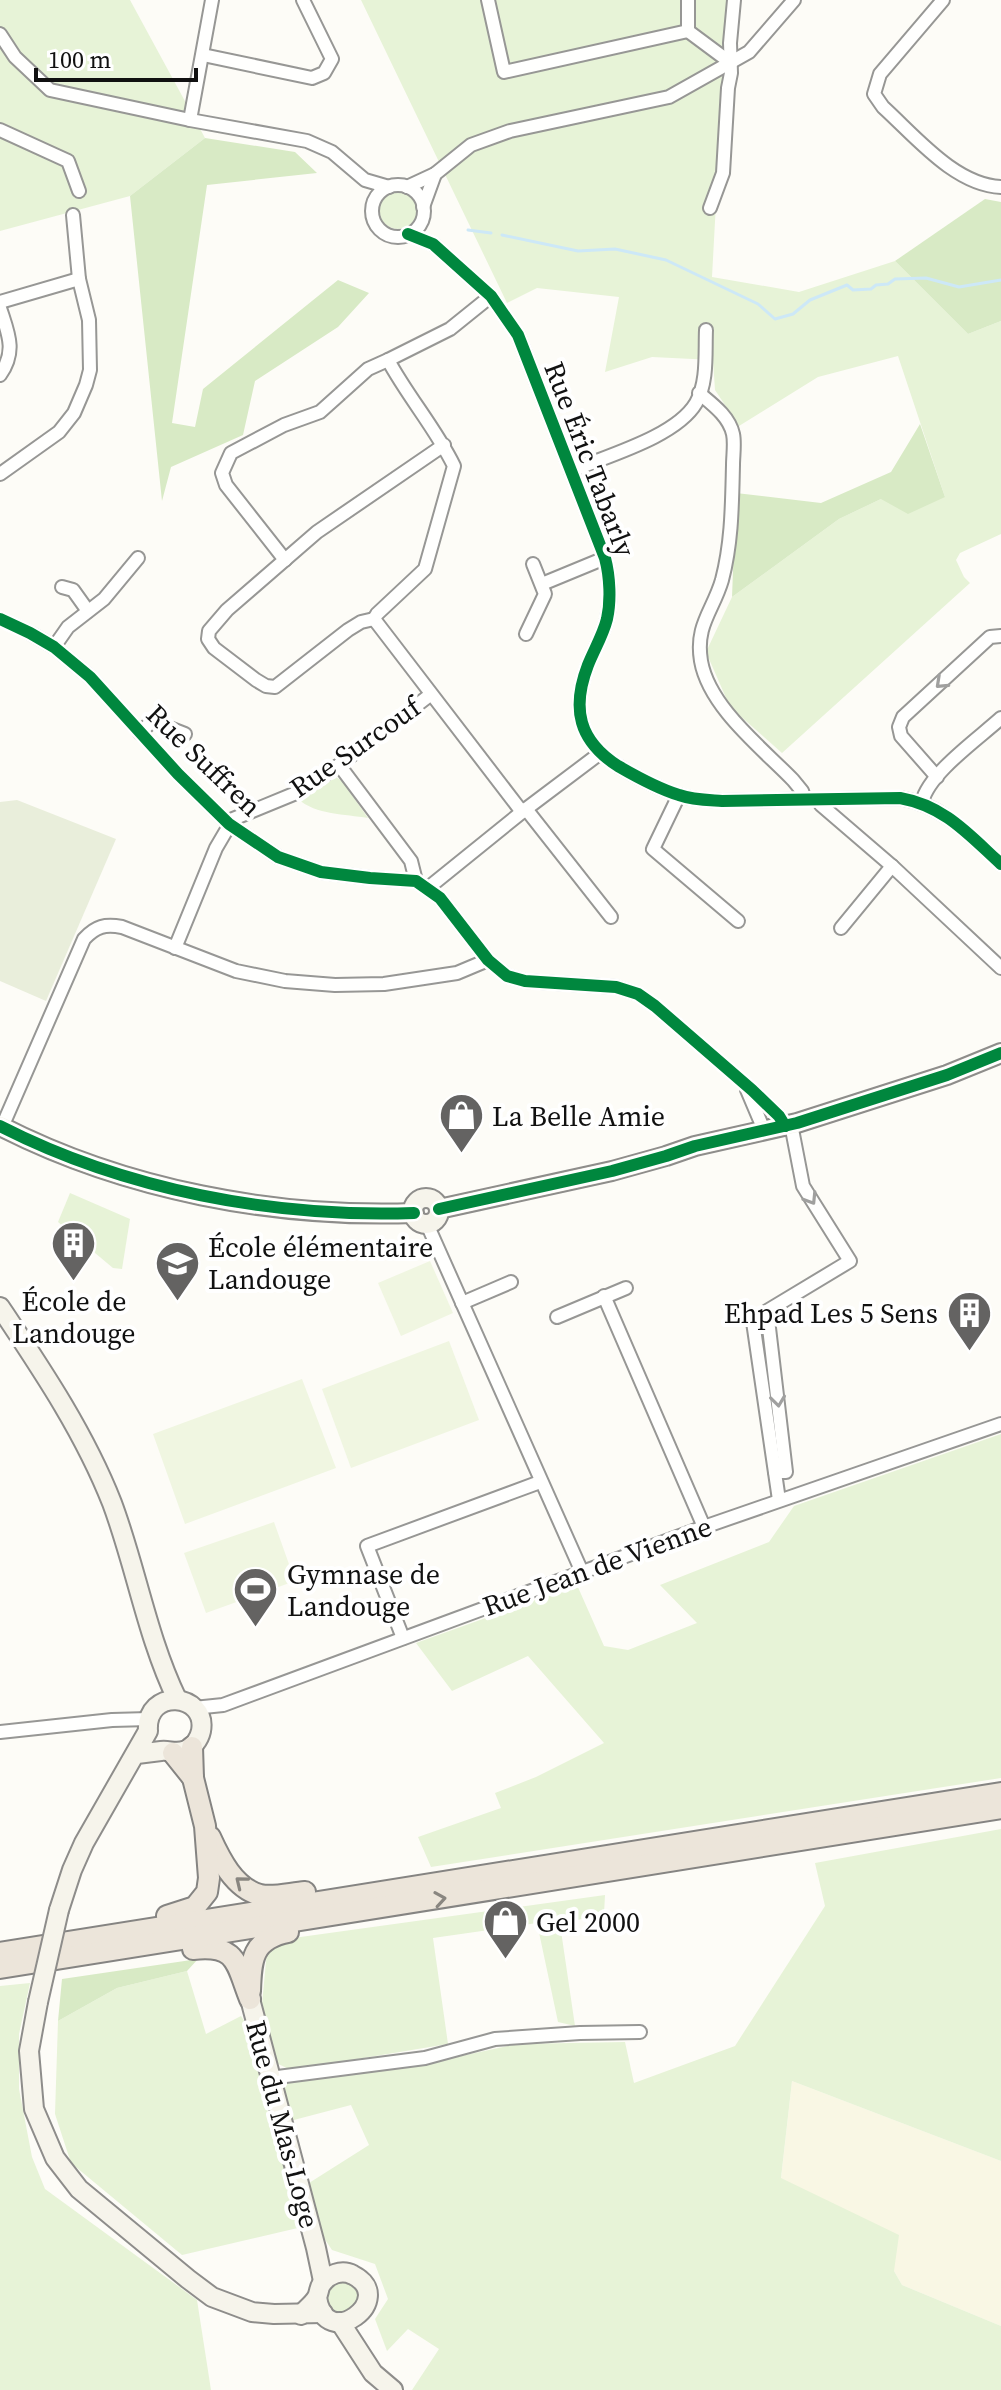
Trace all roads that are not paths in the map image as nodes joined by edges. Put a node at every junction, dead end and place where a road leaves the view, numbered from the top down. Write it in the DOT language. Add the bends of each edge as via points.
graph roads {
  1 [pos="212,0"];
  2 [pos="303,0"];
  3 [pos="488,0"];
  4 [pos="688,0"];
  5 [pos="734,0"];
  6 [pos="794,0"];
  7 [pos="943,0"];
  8 [pos="688,31"];
  9 [pos="0,34"];
  10 [pos="203,55"];
  11 [pos="731,63"];
  12 [pos="190,120"];
  13 [pos="0,130"];
  14 [pos="435,174"];
  15 [pos="365,180"];
  16 [pos="389,187"];
  17 [pos="407,187"];
  18 [pos="1001,187"];
  19 [pos="79,191"];
  20 [pos="372,206"];
  21 [pos="710,208"];
  22 [pos="423,213"];
  23 [pos="73,215"];
  24 [pos="408,234"];
  25 [pos="433,244"];
  26 [pos="79,279"];
  27 [pos="491,296"];
  28 [pos="1,300"];
  29 [pos="706,330"];
  30 [pos="388,360"];
  31 [pos="0,375"];
  32 [pos="699,393"];
  33 [pos="444,445"];
  34 [pos="571,471"];
  35 [pos="0,474"];
  36 [pos="138,558"];
  37 [pos="605,558"];
  38 [pos="285,560"];
  39 [pos="533,564"];
  40 [pos="542,584"];
  41 [pos="62,587"];
  42 [pos="88,611"];
  43 [pos="0,619"];
  44 [pos="374,619"];
  45 [pos="526,634"];
  46 [pos="1001,636"];
  47 [pos="54,647"];
  48 [pos="430,695"];
  49 [pos="1001,718"];
  50 [pos="140,733"];
  51 [pos="185,734"];
  52 [pos="599,754"];
  53 [pos="339,765"];
  54 [pos="937,777"];
  55 [pos="679,795"];
  56 [pos="811,800"];
  57 [pos="922,802"];
  58 [pos="524,811"];
  59 [pos="229,824"];
  60 [pos="1001,864"];
  61 [pos="892,866"];
  62 [pos="422,884"];
  63 [pos="611,917"];
  64 [pos="738,921"];
  65 [pos="841,928"];
  66 [pos="175,948"];
  67 [pos="488,960"];
  68 [pos="1001,968"];
  69 [pos="1001,1053"];
  70 [pos="744,1083"];
  71 [pos="788,1125"];
  72 [pos="1,1127"];
  73 [pos="762,1131"];
  74 [pos="420,1218"];
  75 [pos="511,1282"];
  76 [pos="626,1288"];
  77 [pos="604,1296"];
  78 [pos="462,1303"];
  79 [pos="0,1307"];
  80 [pos="752,1315"];
  81 [pos="557,1317"];
  82 [pos="1001,1424"];
  83 [pos="775,1472"];
  84 [pos="540,1482"];
  85 [pos="779,1500"];
  86 [pos="704,1527"];
  87 [pos="582,1572"];
  88 [pos="403,1638"];
  89 [pos="161,1667"];
  90 [pos="177,1699"];
  91 [pos="198,1716"];
  92 [pos="152,1718"];
  93 [pos="0,1732"];
  94 [pos="176,1750"];
  95 [pos="137,1754"];
  96 [pos="1001,1793"];
  97 [pos="1001,1808"];
  98 [pos="205,1826"];
  99 [pos="432,1884"];
  100 [pos="363,1912"];
  101 [pos="0,1945"];
  102 [pos="0,1953"];
  103 [pos="93,1954"];
  104 [pos="0,1968"];
  105 [pos="250,1999"];
  106 [pos="640,2032"];
  107 [pos="270,2078"];
  108 [pos="333,2300"];
  109 [pos="393,2390"];
  1 -- 10 [label="street"];
  2 -- 10 [label="street" via="332,59 324,73 312,78"];
  3 -- 8 [label="street" via="504,72"];
  4 -- 8 [label="street"];
  5 -- 11 [label="street"];
  6 -- 11 [label="street" via="749,52"];
  7 -- 18 [label="street" via="880,74 874,94 954,171 984,186"];
  8 -- 11 [label="street"];
  9 -- 12 [label="street" via="15,57 50,90"];
  10 -- 12 [label="street"];
  11 -- 14 [label="street" via="669,97 510,131 471,145"];
  11 -- 21 [label="street" via="723,173"];
  12 -- 15 [label="street" via="307,141 332,152"];
  13 -- 19 [label="street" via="68,161"];
  14 -- 17 [label="street"];
  14 -- 22 [label="street"];
  15 -- 16 [label="street"];
  15 -- 20 [label="street"];
  16 -- 17 [label="street"];
  16 -- 20 [label="street"];
  17 -- 22 [label="street" via="418,195"];
  20 -- 24 [label="street" via="383,232"];
  22 -- 24 [label="street"];
  22 -- 25 [label="street, Rue Éric Tabarly"];
  23 -- 26 [label="street"];
  24 -- 25 [label="street, Rue Éric Tabarly"];
  25 -- 27 [label="street, Rue Éric Tabarly"];
  26 -- 28 [label="street"];
  26 -- 35 [label="street" via="89,320 86,385 59,432"];
  27 -- 30 [label="street" via="450,329"];
  27 -- 34 [label="street, Rue Éric Tabarly" via="518,335"];
  28 -- 31 [label="street" via="11,342"];
  29 -- 32 [label="street"];
  30 -- 33 [label="street"];
  30 -- 38 [label="street" via="368,369 320,412 231,453 225,464 226,485"];
  32 -- 34 [label="street" via="680,421 662,433"];
  32 -- 56 [label="street" via="722,412 733,434 731,533 721,582 700,638 701,663 723,708"];
  33 -- 38 [label="street"];
  33 -- 44 [label="street" via="454,475 425,569"];
  34 -- 37 [label="street, Rue Éric Tabarly"];
  36 -- 42 [label="street"];
  37 -- 40 [label="street"];
  37 -- 52 [label="street, Rue Éric Tabarly" via="607,619 586,670 580,712 583,730"];
  38 -- 44 [label="street" via="209,631 214,648 256,680 275,687 348,630"];
  39 -- 40 [label="street"];
  40 -- 45 [label="street" via="545,594"];
  41 -- 42 [label="street" via="73,590"];
  42 -- 47 [label="street"];
  43 -- 47 [label="street, Rue Suffren"];
  44 -- 48 [label="street"];
  46 -- 54 [label="street, one-way" via="990,637 903,717 901,736"];
  47 -- 50 [label="street, Rue Suffren" via="90,677"];
  48 -- 53 [label="street, Rue Surcouf"];
  48 -- 58 [label="street"];
  49 -- 54 [label="street"];
  50 -- 51 [label="street, Rue Suffren" via="155,718"];
  50 -- 59 [label="street, Rue Suffren"];
  52 -- 55 [label="street"];
  52 -- 58 [label="street"];
  53 -- 59 [label="street, Rue Surcouf" via="301,791"];
  53 -- 62 [label="street" via="411,861"];
  54 -- 57 [label="street"];
  55 -- 56 [label="street" via="722,801"];
  55 -- 64 [label="street" via="653,849"];
  56 -- 57 [label="street"];
  56 -- 61 [label="street"];
  57 -- 60 [label="street" via="956,823"];
  58 -- 62 [label="street"];
  58 -- 63 [label="street"];
  59 -- 62 [label="street, Rue Suffren" via="278,857 321,872"];
  59 -- 66 [label="street"];
  61 -- 65 [label="street"];
  61 -- 68 [label="street"];
  62 -- 67 [label="street" via="440,898"];
  66 -- 67 [label="street" via="236,971 335,985 457,973"];
  66 -- 72 [label="street" via="122,927 94,928 84,939"];
  67 -- 70 [label="street" via="507,976 525,981 616,987 638,994"];
  69 -- 71 [label="main road"];
  70 -- 71 [label="street"];
  70 -- 73 [label="street"];
  71 -- 73 [label="main road"];
  71 -- 83 [label="street, one-way" via="803,1186 850,1261 767,1311 786,1472"];
  72 -- 74 [label="main road" via="124,1176 187,1193"];
  73 -- 74 [label="main road" via="439,1209 437,1217"];
  74 -- 78 [label="street"];
  75 -- 78 [label="street"];
  76 -- 77 [label="street"];
  77 -- 81 [label="street"];
  77 -- 86 [label="street"];
  78 -- 84 [label="street"];
  79 -- 89 [label="main road" via="95,1461 126,1544"];
  80 -- 83 [label="street"];
  82 -- 85 [label="street, Rue Jean de Vienne"];
  83 -- 85 [label="street"];
  84 -- 87 [label="street"];
  84 -- 88 [label="street" via="367,1546"];
  85 -- 86 [label="street, Rue Jean de Vienne"];
  86 -- 87 [label="street, Rue Jean de Vienne"];
  87 -- 88 [label="street, Rue Jean de Vienne"];
  88 -- 91 [label="street, Rue Jean de Vienne"];
  89 -- 90 [label="main road"];
  89 -- 92 [label="main road"];
  90 -- 91 [label="main road"];
  90 -- 92 [label="main road" via="167,1700"];
  91 -- 94 [label="main road" via="200,1734"];
  92 -- 93 [label="street"];
  92 -- 94 [label="main road" via="154,1743"];
  92 -- 95 [label="main road"];
  94 -- 95 [label="main road"];
  94 -- 98 [label="highway" via="193,1778"];
  95 -- 108 [label="main road, bridge" via="84,1843 59,1910 29,2051 34,2109 60,2166 79,2189 212,2297 252,2312 301,2315"];
  96 -- 99 [label="highway"];
  100 -- 97 [label="highway, one-way"];
  99 -- 98 [label="highway, one-way" via="409,1880 260,1895 232,1876"];
  98 -- 101 [label="highway" via="209,1878 207,1892 195,1907 176,1915"];
  99 -- 102 [label="highway"];
  100 -- 103 [label="highway"];
  100 -- 105 [label="highway" via="266,1939 251,1963"];
  103 -- 104 [label="highway"];
  103 -- 105 [label="highway" via="132,1958 217,1948 235,1962"];
  105 -- 107 [label="main road, Rue du Mas-Loge"];
  106 -- 107 [label="street" via="495,2039 425,2058"];
  107 -- 108 [label="main road, Rue du Mas-Loge"];
  108 -- 109 [label="main road" via="363,2360"];
}
